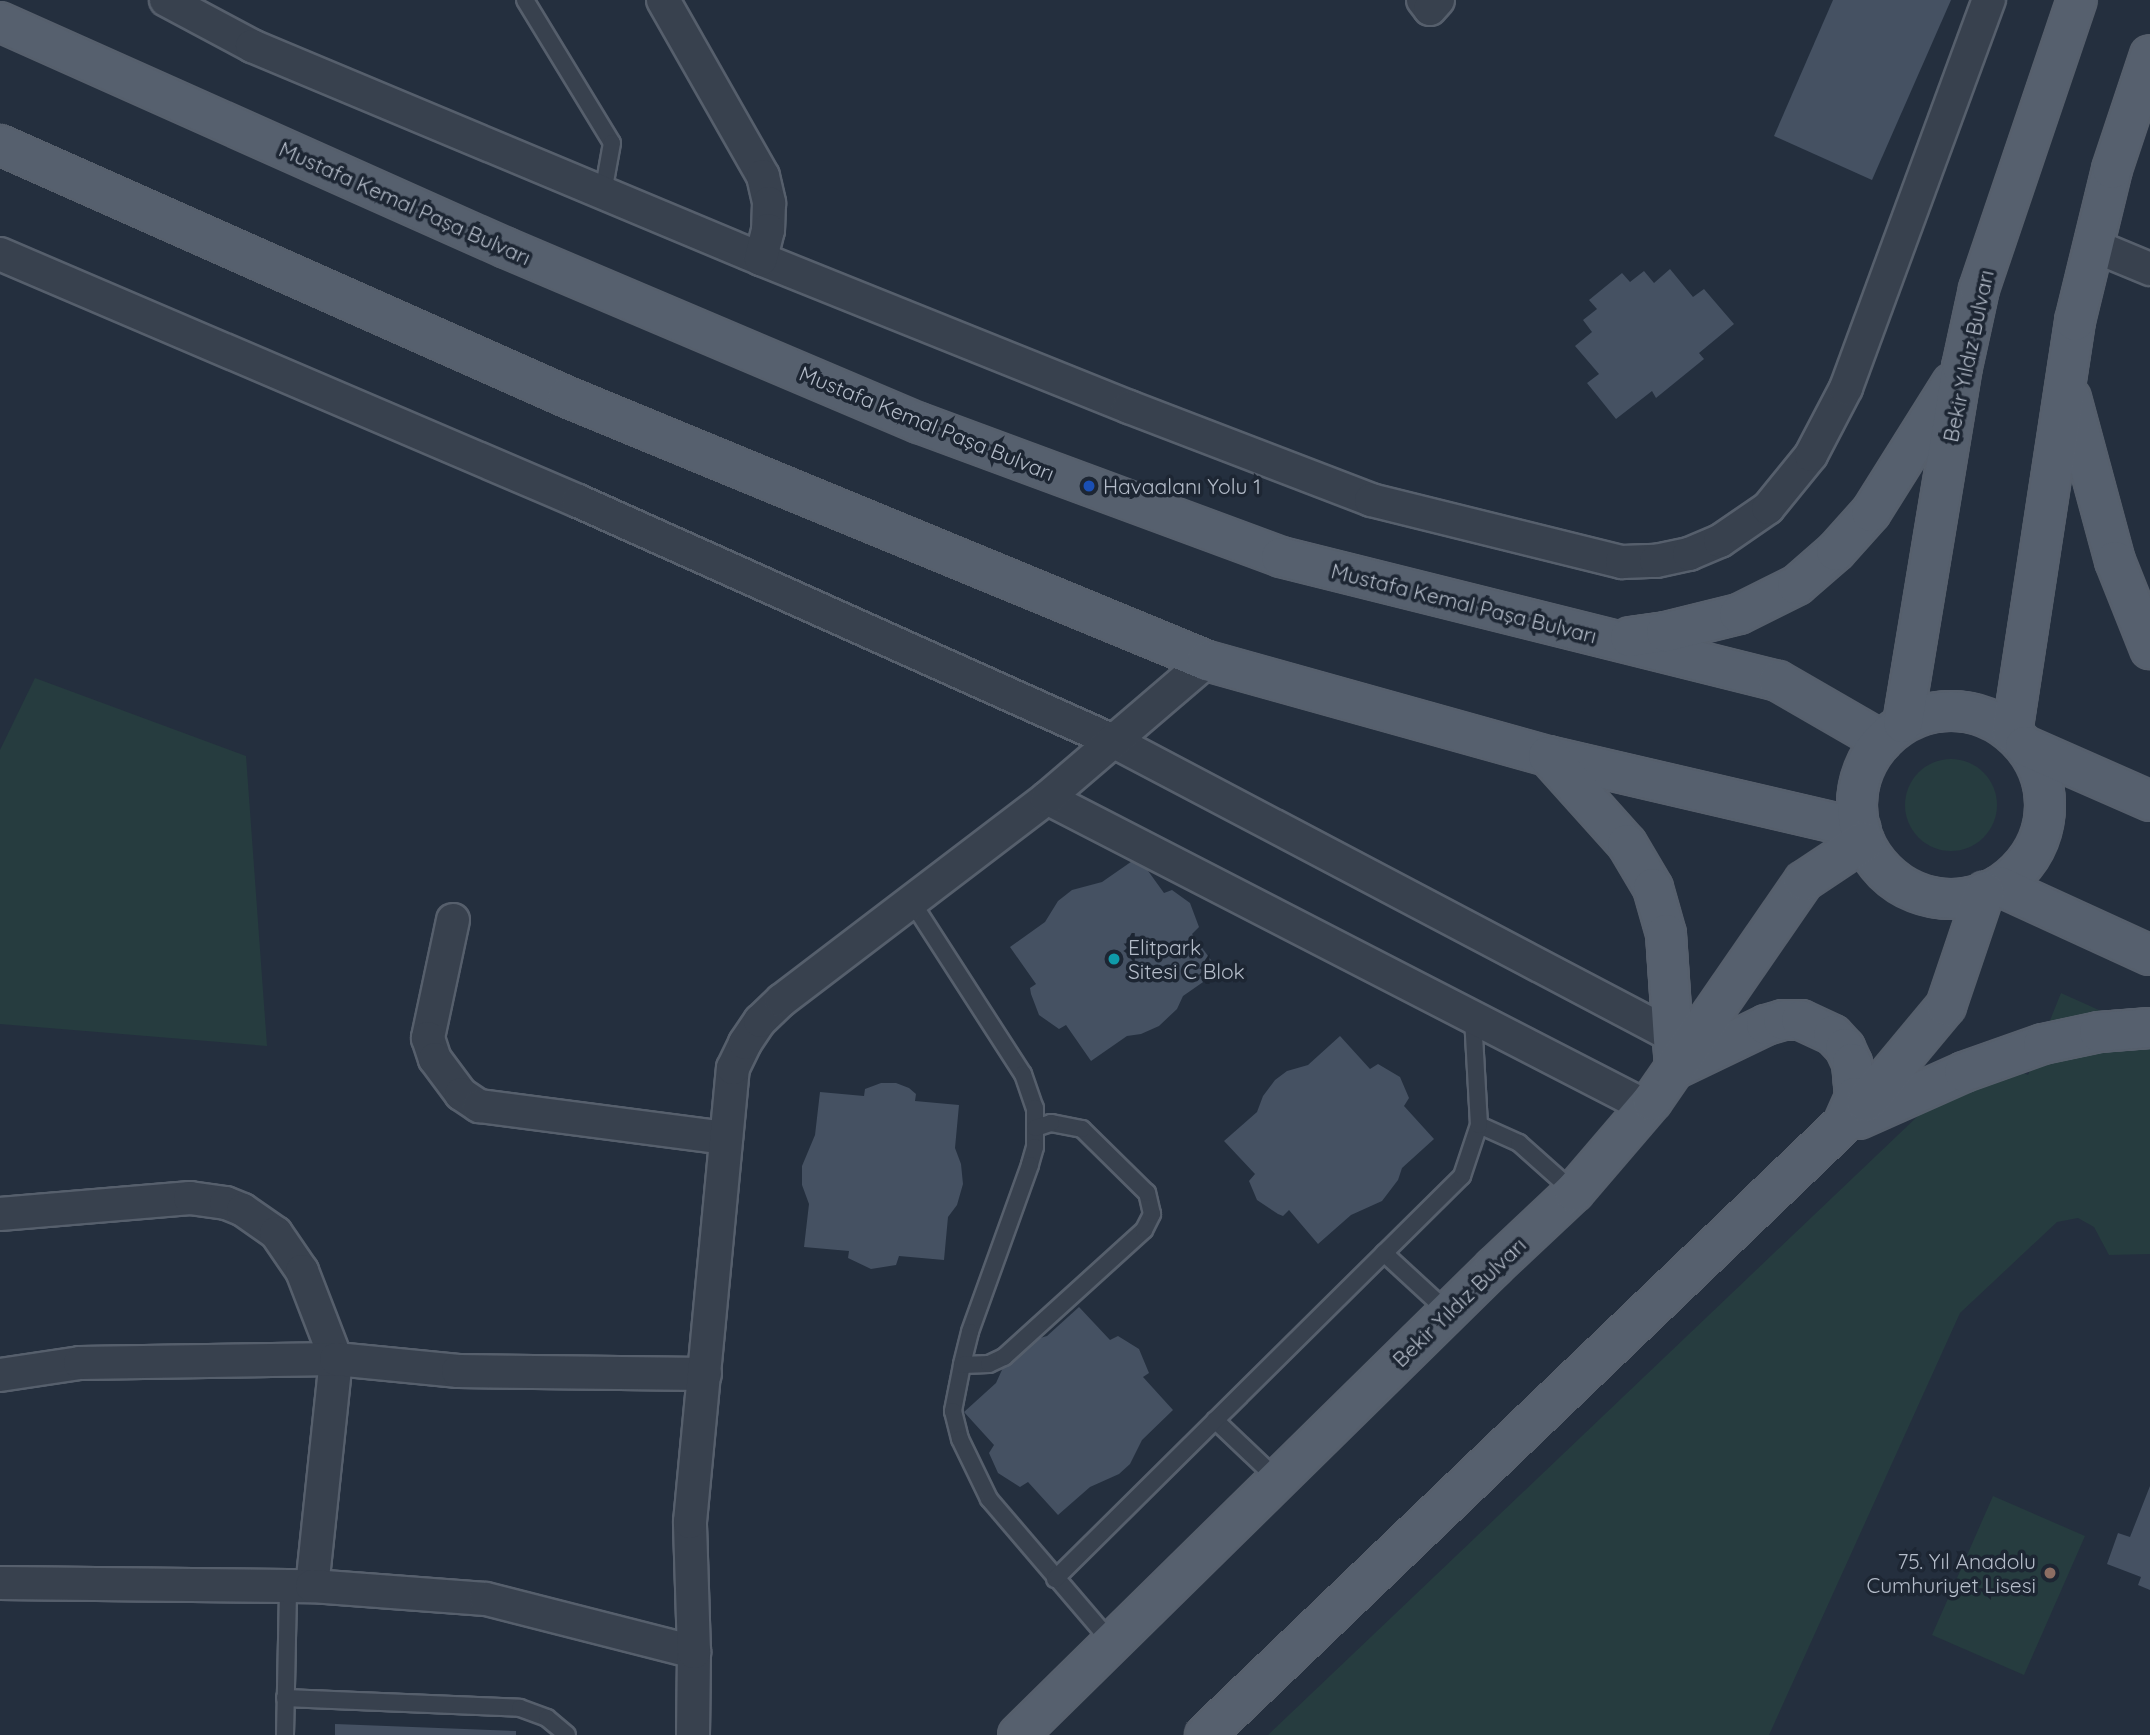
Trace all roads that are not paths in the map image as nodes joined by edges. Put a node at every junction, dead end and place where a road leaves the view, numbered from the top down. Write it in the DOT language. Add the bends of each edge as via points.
graph roads {
  1 [pos="166,0"];
  2 [pos="526,0"];
  3 [pos="663,0"];
  4 [pos="1423,0"];
  5 [pos="1438,0"];
  6 [pos="1989,0"];
  7 [pos="2077,0"];
  8 [pos="0,22"];
  9 [pos="2150,55"];
  10 [pos="0,145"];
  11 [pos="603,193"];
  12 [pos="2092,245"];
  13 [pos="0,254"];
  14 [pos="761,259"];
  15 [pos="2150,269"];
  16 [pos="1962,366"];
  17 [pos="2067,385"];
  18 [pos="1614,640"];
  19 [pos="2150,649"];
  20 [pos="1207,661"];
  21 [pos="1893,732"];
  22 [pos="2018,740"];
  23 [pos="1113,741"];
  24 [pos="1548,756"];
  25 [pos="1047,798"];
  26 [pos="2150,801"];
  27 [pos="1862,835"];
  28 [pos="1992,889"];
  29 [pos="912,902"];
  30 [pos="453,920"];
  31 [pos="2150,955"];
  32 [pos="1473,1017"];
  33 [pos="2150,1028"];
  34 [pos="1674,1053"];
  35 [pos="1647,1107"];
  36 [pos="1479,1125"];
  37 [pos="1841,1127"];
  38 [pos="1036,1128"];
  39 [pos="726,1138"];
  40 [pos="1574,1192"];
  41 [pos="0,1214"];
  42 [pos="1384,1253"];
  43 [pos="1448,1312"];
  44 [pos="336,1359"];
  45 [pos="962,1365"];
  46 [pos="705,1374"];
  47 [pos="0,1375"];
  48 [pos="1215,1420"];
  49 [pos="1278,1479"];
  50 [pos="1055,1579"];
  51 [pos="0,1583"];
  52 [pos="300,1586"];
  53 [pos="1112,1643"];
  54 [pos="694,1651"];
  55 [pos="285,1698"];
  56 [pos="285,1735"];
  57 [pos="567,1735"];
  58 [pos="692,1735"];
  59 [pos="1018,1735"];
  60 [pos="1205,1735"];
  1 -- 11 [label="street" via="252,46"];
  2 -- 11 [label="lane" via="612,143"];
  3 -- 14 [label="street" via="763,176 769,203"];
  4 -- 5 [label="street" via="1430,9"];
  6 -- 14 [label="street" via="1846,388 1811,455 1768,508 1728,537 1689,554 1656,561 1622,562 1371,500"];
  7 -- 16 [label="main road, Bekir Yıldız Bulvarı" via="1979,289"];
  8 -- 18 [label="main road, Mustafa Kemal Paşa Bulvarı" via="506,248 919,423 1281,557"];
  9 -- 12 [label="main road"];
  10 -- 20 [label="main road" via="567,397"];
  11 -- 14 [label="street"];
  12 -- 15 [label="street"];
  12 -- 17 [label="main road"];
  13 -- 23 [label="street" via="578,501"];
  16 -- 18 [label="main road" via="1871,512 1797,585 1739,614"];
  16 -- 21 [label="main road, Bekir Yıldız Bulvarı"];
  17 -- 19 [label="main road" via="2115,561"];
  17 -- 22 [label="main road"];
  18 -- 21 [label="main road, Mustafa Kemal Paşa Bulvarı" via="1779,681"];
  20 -- 23 [label="street"];
  20 -- 24 [label="main road"];
  21 -- 22 [label="main road" via="1928,713 1955,711 1981,715"];
  21 -- 27 [label="main road" via="1867,763 1858,788"];
  22 -- 26 [label="main road"];
  22 -- 28 [label="main road" via="2038,768 2045,794 2044,822 2020,869"];
  23 -- 25 [label="street"];
  23 -- 34 [label="street"];
  24 -- 27 [label="main road"];
  24 -- 34 [label="main road" via="1627,844 1653,888 1666,934"];
  25 -- 29 [label="street"];
  25 -- 32 [label="street"];
  27 -- 28 [label="main road" via="1877,864 1897,882 1921,894 1947,899"];
  27 -- 34 [label="main road, Bekir Yıldız Bulvarı" via="1804,881"];
  28 -- 31 [label="main road"];
  28 -- 37 [label="main road" via="1945,1006 1912,1050"];
  29 -- 38 [label="lane" via="1023,1074 1035,1108"];
  29 -- 39 [label="street" via="760,1021 733,1068"];
  30 -- 39 [label="street" via="428,1038 441,1069 461,1094 479,1106"];
  32 -- 35 [label="street"];
  32 -- 36 [label="lane"];
  33 -- 37 [label="main road" via="2070,1037 2003,1056"];
  34 -- 35 [label="main road, Bekir Yıldız Bulvarı"];
  34 -- 37 [label="main road" via="1783,1020 1818,1026 1845,1048 1856,1079 1855,1097"];
  35 -- 40 [label="main road, Bekir Yıldız Bulvarı"];
  36 -- 40 [label="lane" via="1519,1143"];
  36 -- 42 [label="lane" via="1462,1176"];
  37 -- 60 [label="main road"];
  38 -- 45 [label="lane" via="1030,1165"];
  38 -- 45 [label="lane" via="1051,1123 1082,1129 1147,1193 1152,1214 1144,1230 1004,1357 989,1364"];
  39 -- 46 [label="street"];
  40 -- 43 [label="main road, Bekir Yıldız Bulvarı"];
  41 -- 44 [label="street" via="190,1198 243,1210 276,1233 289,1250 302,1271"];
  42 -- 43 [label="lane"];
  42 -- 48 [label="lane"];
  43 -- 49 [label="main road, Bekir Yıldız Bulvarı"];
  44 -- 46 [label="street" via="458,1371"];
  44 -- 47 [label="street" via="80,1363"];
  44 -- 52 [label="street"];
  45 -- 50 [label="lane" via="953,1411 971,1466 989,1499"];
  46 -- 54 [label="street" via="690,1522"];
  48 -- 49 [label="lane"];
  48 -- 50 [label="lane"];
  49 -- 53 [label="main road, Bekir Yıldız Bulvarı"];
  50 -- 53 [label="lane"];
  51 -- 52 [label="street"];
  52 -- 54 [label="street" via="486,1599"];
  52 -- 55 [label="lane"];
  53 -- 59 [label="main road, Bekir Yıldız Bulvarı"];
  54 -- 58 [label="street"];
  55 -- 56 [label="lane"];
  55 -- 57 [label="lane" via="520,1708 547,1718"];
}
